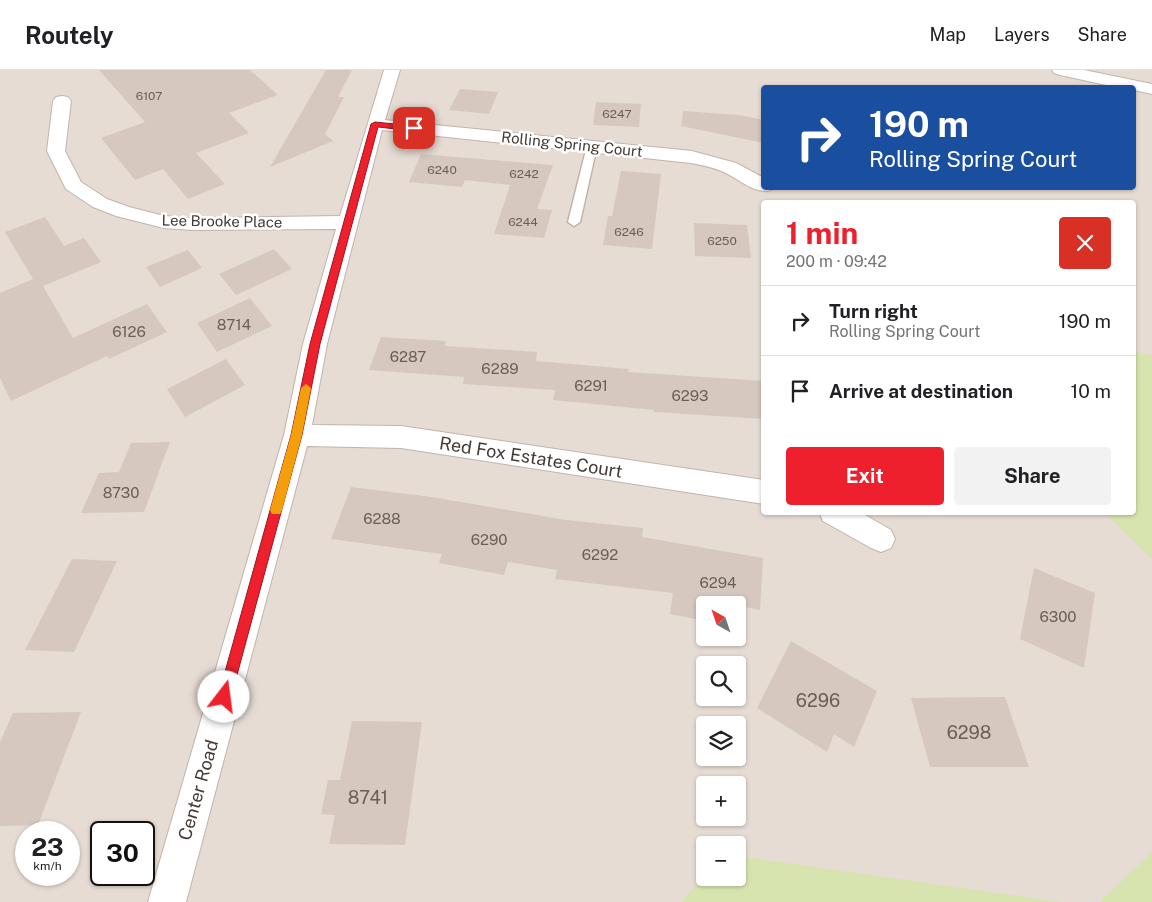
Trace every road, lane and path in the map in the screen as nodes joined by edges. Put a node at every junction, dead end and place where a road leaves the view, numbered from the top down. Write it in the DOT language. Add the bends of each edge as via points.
graph roads {
  1 [pos="392,70"];
  2 [pos="1060,70"];
  3 [pos="1133,85"];
  4 [pos="1136,86"];
  5 [pos="1152,89"];
  6 [pos="62,101"];
  7 [pos="375,124"];
  8 [pos="592,146"];
  9 [pos="761,184"];
  10 [pos="348,222"];
  11 [pos="574,222"];
  12 [pos="297,435"];
  13 [pos="761,492"];
  14 [pos="839,515"];
  15 [pos="881,539"];
  16 [pos="167,902"];
  1 -- 7 [label="street, Center Road"];
  2 -- 3 [label="street"];
  4 -- 5 [label="street"];
  6 -- 10 [label="street, Lee Brooke Place" via="56,151 62,167 81,192 108,206 143,218 183,223"];
  7 -- 8 [label="street, Rolling Spring Court"];
  7 -- 10 [label="street, Center Road"];
  8 -- 9 [label="street, Rolling Spring Court" via="692,157 729,166"];
  8 -- 11 [label="lane"];
  10 -- 12 [label="street, Center Road" via="315,344"];
  12 -- 13 [label="street, Red Fox Estates Court" via="401,437"];
  12 -- 16 [label="street, Center Road"];
  14 -- 15 [label="street"];
}
